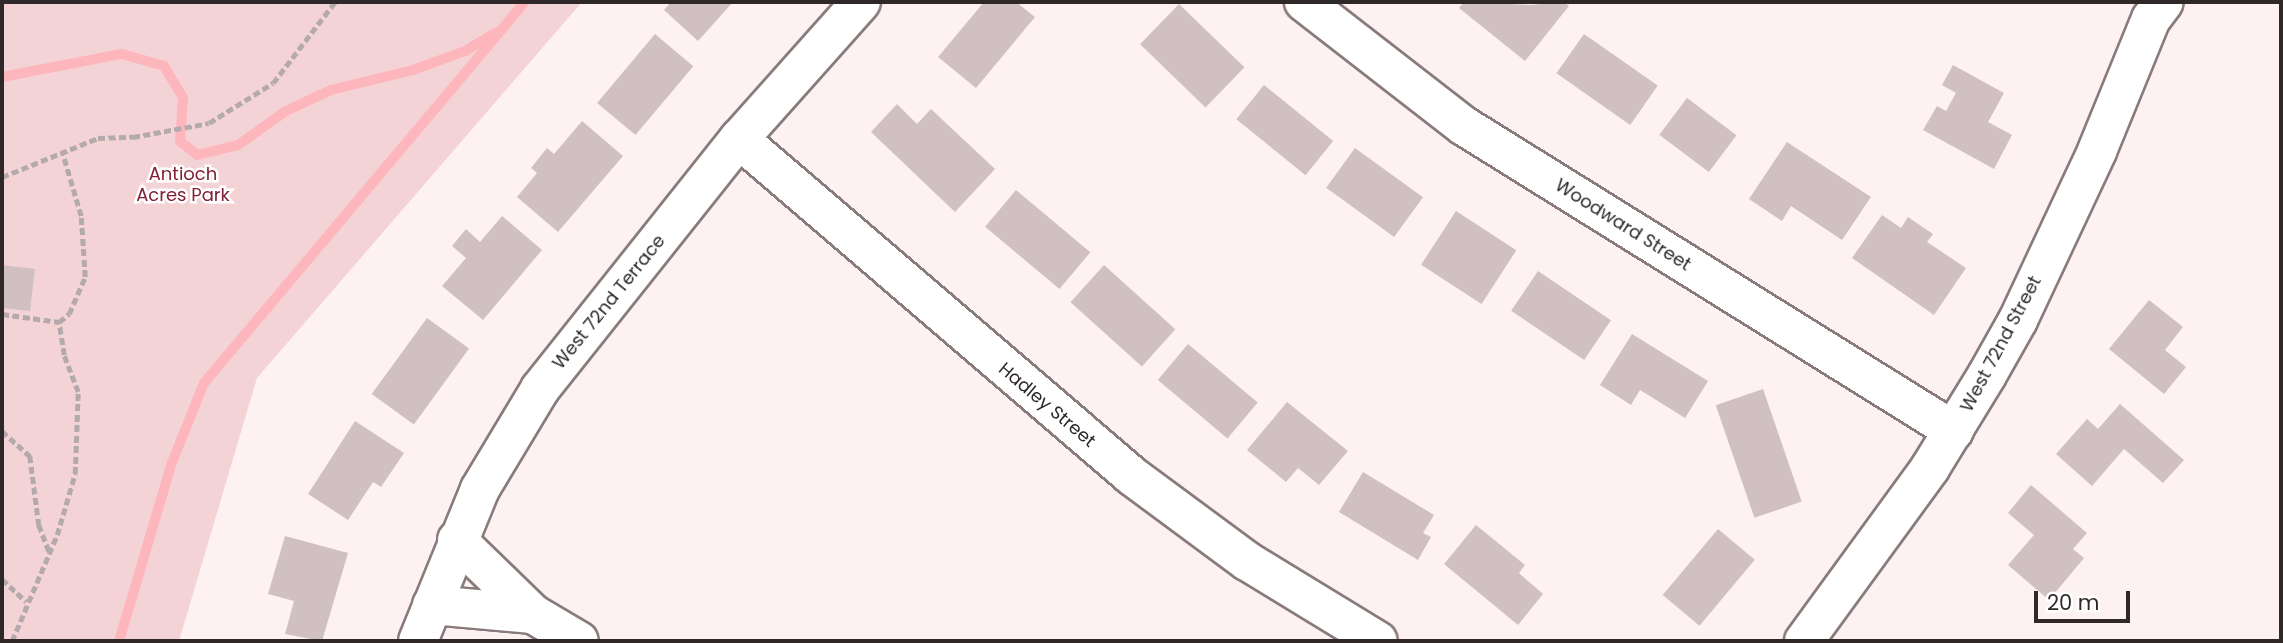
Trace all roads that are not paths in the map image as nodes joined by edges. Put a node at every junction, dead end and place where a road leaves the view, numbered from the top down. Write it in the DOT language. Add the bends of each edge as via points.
graph roads {
  1 [pos="862,2"];
  2 [pos="1304,2"];
  3 [pos="2156,8"];
  4 [pos="739,139"];
  5 [pos="1954,431"];
  6 [pos="457,540"];
  7 [pos="432,605"];
  8 [pos="533,614"];
  9 [pos="418,641"];
  10 [pos="579,641"];
  11 [pos="1378,641"];
  12 [pos="1805,641"];
  1 -- 4 [label="street, West 72nd Terrace"];
  2 -- 5 [label="street, Woodward Street" via="1464,126"];
  3 -- 5 [label="street, West 72nd Street" via="2097,151 2018,320"];
  4 -- 6 [label="street, West 72nd Terrace" via="540,389 480,489"];
  4 -- 11 [label="street, Hadley Street" via="1132,476 1247,561"];
  5 -- 12 [label="street, West 72nd Street"];
  6 -- 7 [label="street, West 72nd Terrace"];
  6 -- 8 [label="street"];
  7 -- 8 [label="street"];
  7 -- 9 [label="street, West 72nd Terrace"];
  8 -- 10 [label="street"];
}
